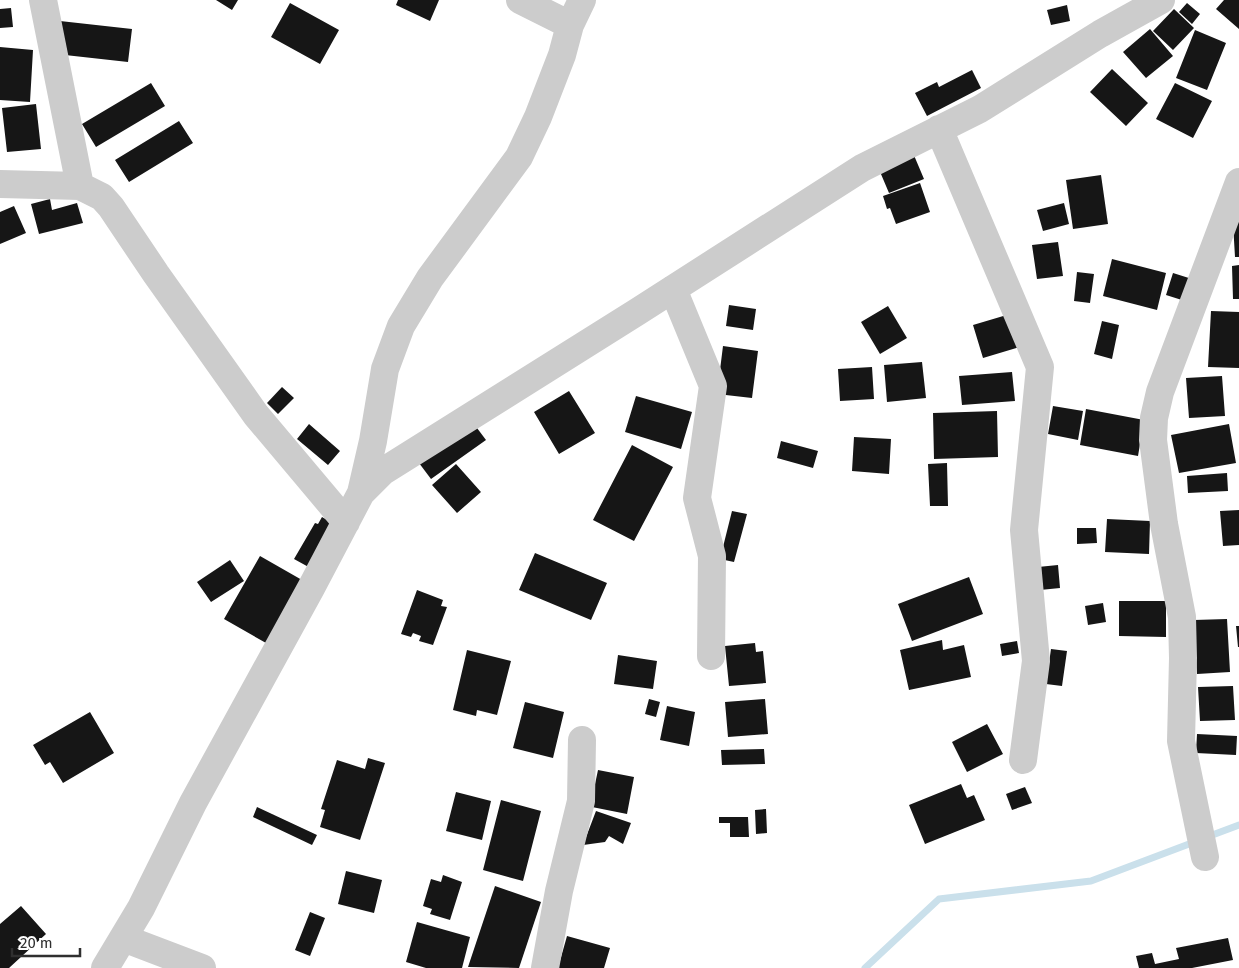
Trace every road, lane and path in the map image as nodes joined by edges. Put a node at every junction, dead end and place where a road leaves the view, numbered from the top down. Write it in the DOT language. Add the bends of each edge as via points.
graph roads {
  1 [pos="43,0"];
  2 [pos="520,0"];
  3 [pos="582,0"];
  4 [pos="1161,0"];
  5 [pos="570,25"];
  6 [pos="939,129"];
  7 [pos="1239,182"];
  8 [pos="0,184"];
  9 [pos="80,186"];
  10 [pos="673,289"];
  11 [pos="361,492"];
  12 [pos="346,522"];
  13 [pos="711,656"];
  14 [pos="582,740"];
  15 [pos="1023,760"];
  16 [pos="1206,858"];
  17 [pos="123,938"];
  18 [pos="105,968"];
  19 [pos="202,968"];
  20 [pos="544,968"];
  1 -- 9 [label="street"];
  2 -- 5 [label="street"];
  3 -- 5 [label="street"];
  4 -- 6 [label="street"];
  5 -- 11 [label="street" via="562,55 519,157 430,278 401,326 385,369"];
  6 -- 10 [label="street" via="862,168"];
  6 -- 15 [label="street" via="1040,367 1024,530 1036,661"];
  7 -- 16 [label="street" via="1160,392 1154,418 1153,440 1164,524 1182,617 1180,740"];
  8 -- 9 [label="street"];
  9 -- 12 [label="street" via="102,197 111,207 256,415"];
  10 -- 11 [label="street" via="382,472"];
  10 -- 13 [label="street" via="713,386 697,498 712,556"];
  11 -- 12 [label="street"];
  12 -- 17 [label="street"];
  14 -- 20 [label="street" via="581,801"];
  17 -- 18 [label="street"];
  17 -- 19 [label="street"];
}
